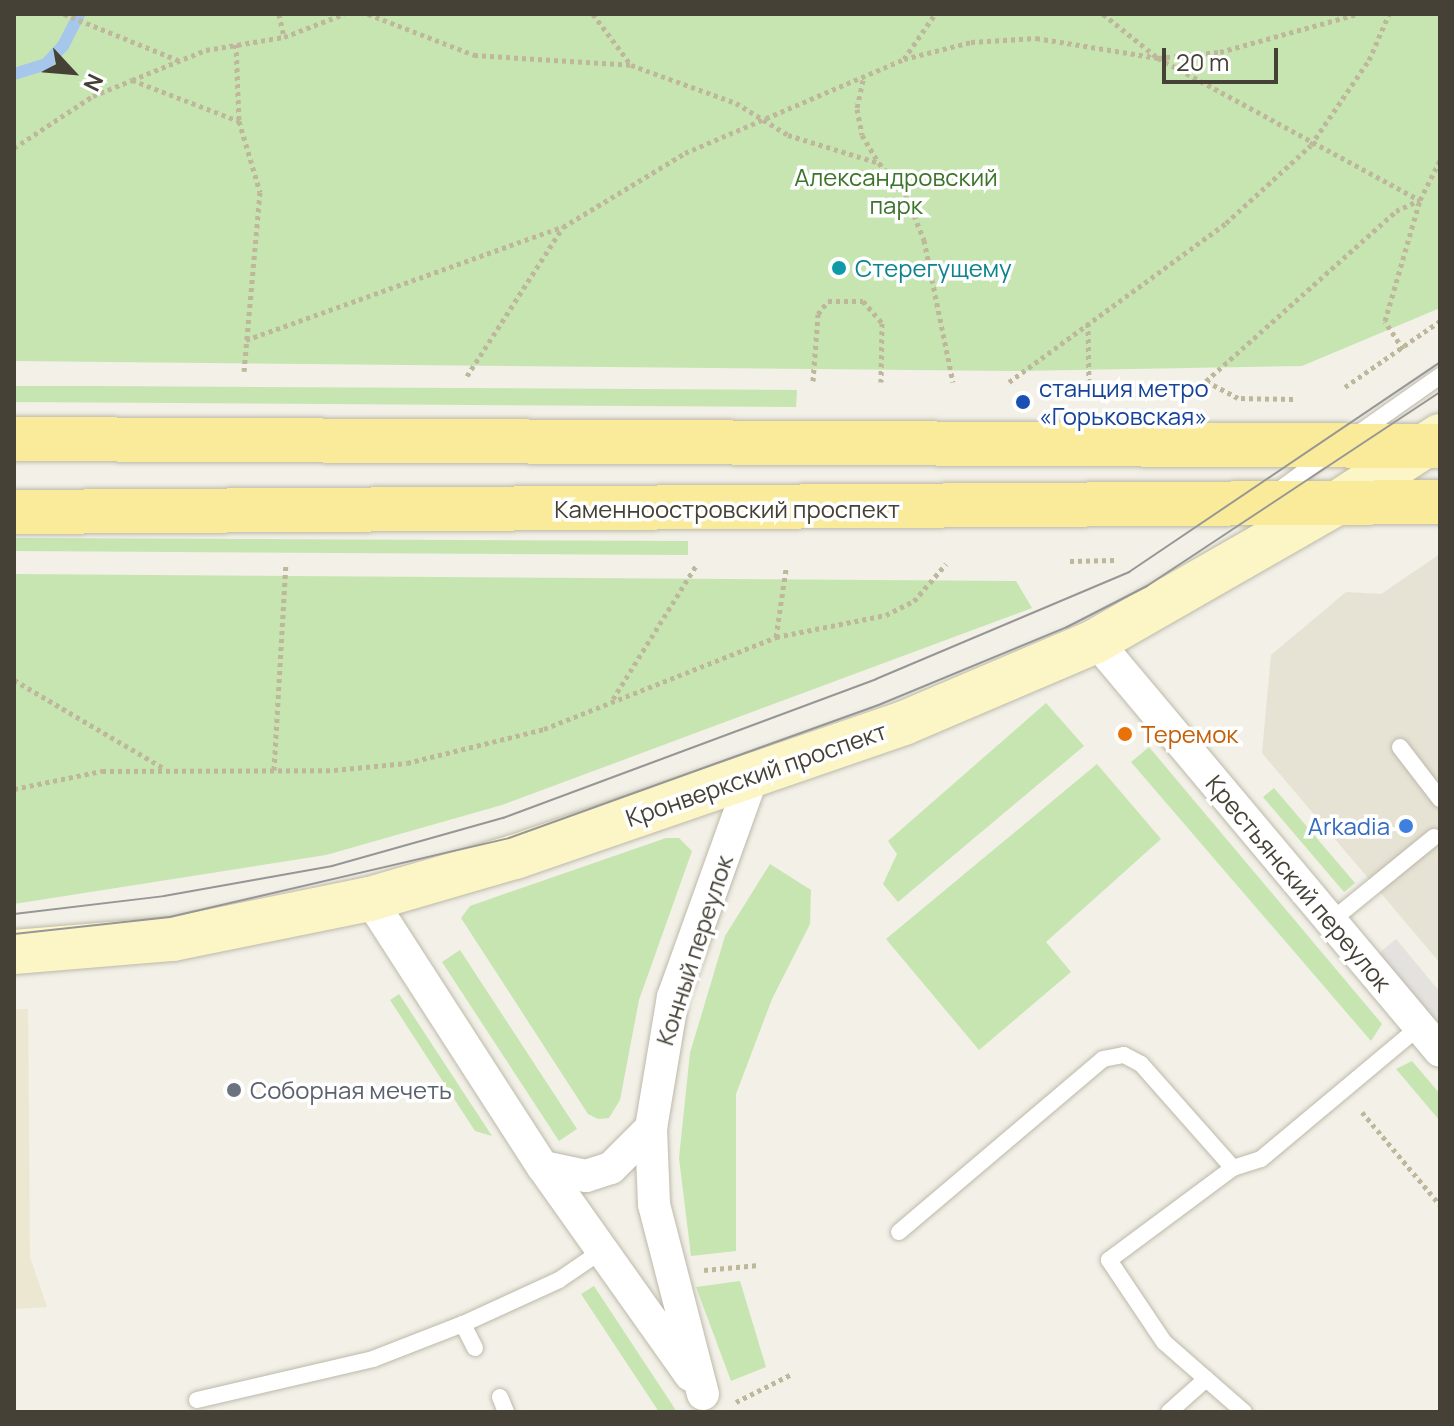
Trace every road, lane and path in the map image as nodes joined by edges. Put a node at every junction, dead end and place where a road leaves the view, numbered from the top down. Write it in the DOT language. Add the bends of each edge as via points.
graph roads {
  1 [pos="64,14"];
  2 [pos="279,14"];
  3 [pos="344,14"];
  4 [pos="368,14"];
  5 [pos="593,14"];
  6 [pos="935,14"];
  7 [pos="1103,14"];
  8 [pos="1357,14"];
  9 [pos="1389,14"];
  10 [pos="284,37"];
  11 [pos="236,44"];
  12 [pos="1158,58"];
  13 [pos="904,59"];
  14 [pos="179,61"];
  15 [pos="631,65"];
  16 [pos="863,79"];
  17 [pos="132,80"];
  18 [pos="761,119"];
  19 [pos="239,121"];
  20 [pos="1311,145"];
  21 [pos="14,148"];
  22 [pos="1440,160"];
  23 [pos="879,163"];
  24 [pos="1420,200"];
  25 [pos="563,227"];
  26 [pos="1440,321"];
  27 [pos="1088,322"];
  28 [pos="246,340"];
  29 [pos="1403,349"];
  30 [pos="244,371"];
  31 [pos="467,376"];
  32 [pos="1440,376"];
  33 [pos="813,381"];
  34 [pos="881,382"];
  35 [pos="953,382"];
  36 [pos="1009,382"];
  37 [pos="1089,384"];
  38 [pos="1345,387"];
  39 [pos="1293,399"];
  40 [pos="14,439"];
  41 [pos="1436,443"];
  42 [pos="1340,446"];
  43 [pos="1262,502"];
  44 [pos="1339,502"];
  45 [pos="1440,502"];
  46 [pos="14,512"];
  47 [pos="1115,560"];
  48 [pos="1070,561"];
  49 [pos="286,563"];
  50 [pos="697,564"];
  51 [pos="946,564"];
  52 [pos="786,569"];
  53 [pos="776,637"];
  54 [pos="1096,641"];
  55 [pos="14,680"];
  56 [pos="612,700"];
  57 [pos="1400,747"];
  58 [pos="166,770"];
  59 [pos="274,770"];
  60 [pos="753,775"];
  61 [pos="14,789"];
  62 [pos="1440,799"];
  63 [pos="1434,837"];
  64 [pos="370,899"];
  65 [pos="1331,921"];
  66 [pos="14,952"];
  67 [pos="1419,1027"];
  68 [pos="1440,1051"];
  69 [pos="1366,1071"];
  70 [pos="651,1128"];
  71 [pos="543,1167"];
  72 [pos="1233,1168"];
  73 [pos="1440,1205"];
  74 [pos="899,1232"];
  75 [pos="603,1250"];
  76 [pos="759,1265"];
  77 [pos="670,1273"];
  78 [pos="463,1324"];
  79 [pos="475,1348"];
  80 [pos="792,1374"];
  81 [pos="1206,1379"];
  82 [pos="197,1400"];
  83 [pos="715,1404"];
  84 [pos="1169,1412"];
  85 [pos="1244,1412"];
  1 -- 14 [label="path"];
  2 -- 10 [label="path"];
  3 -- 10 [label="path"];
  4 -- 15 [label="path" via="474,55"];
  5 -- 15 [label="path"];
  6 -- 13 [label="path"];
  7 -- 12 [label="path"];
  8 -- 12 [label="path" via="1220,52"];
  9 -- 20 [label="path" via="1363,71"];
  10 -- 11 [label="path"];
  11 -- 14 [label="path"];
  11 -- 19 [label="path"];
  12 -- 13 [label="path" via="1036,38 971,42"];
  12 -- 20 [label="path"];
  13 -- 16 [label="path"];
  14 -- 17 [label="path"];
  15 -- 18 [label="path" via="736,103"];
  16 -- 18 [label="path"];
  16 -- 23 [label="path" via="857,109 862,135"];
  17 -- 19 [label="path"];
  17 -- 21 [label="path" via="93,96"];
  18 -- 23 [label="path" via="788,135"];
  18 -- 25 [label="path" via="685,153"];
  19 -- 28 [label="path" via="260,192"];
  20 -- 24 [label="path"];
  20 -- 27 [label="path" via="1226,223"];
  22 -- 24 [label="path"];
  23 -- 35 [label="path" via="905,193 924,240"];
  24 -- 29 [label="path" via="1385,321"];
  24 -- 39 [label="path" via="1396,211 1206,381 1238,398"];
  25 -- 28 [label="path"];
  25 -- 31 [label="path"];
  26 -- 29 [label="path"];
  27 -- 36 [label="path"];
  27 -- 37 [label="path"];
  28 -- 30 [label="path"];
  29 -- 38 [label="path"];
  32 -- 42 [label="lane"];
  33 -- 34 [label="path" via="818,314 828,301 863,301 882,323"];
  40 -- 42 [label="main road"];
  41 -- 42 [label="main road"];
  41 -- 44 [label="street, Кронверкский проспект"];
  42 -- 43 [label="lane"];
  43 -- 44 [label="main road, Каменноостровский проспект"];
  43 -- 46 [label="main road, Каменноостровский проспект"];
  44 -- 45 [label="main road, Каменноостровский проспект"];
  44 -- 54 [label="street, Кронверкский проспект"];
  47 -- 48 [label="path"];
  49 -- 59 [label="path"];
  50 -- 56 [label="path"];
  51 -- 53 [label="path" via="914,601 886,615"];
  52 -- 53 [label="path"];
  53 -- 56 [label="path"];
  54 -- 60 [label="street, Кронверкский проспект" via="904,723"];
  54 -- 65 [label="street, Крестьянский переулок"];
  55 -- 58 [label="path"];
  56 -- 59 [label="path" via="544,729 407,763"];
  57 -- 62 [label="lane"];
  58 -- 59 [label="path"];
  58 -- 61 [label="path" via="102,771"];
  60 -- 64 [label="street, Кронверкский проспект" via="515,857"];
  60 -- 70 [label="street, Конный переулок" via="673,997"];
  63 -- 65 [label="lane"];
  64 -- 66 [label="street, Кронверкский проспект" via="173,939"];
  64 -- 71 [label="street"];
  65 -- 67 [label="street, Крестьянский переулок"];
  67 -- 68 [label="street, Крестьянский переулок"];
  67 -- 69 [label="lane"];
  69 -- 72 [label="lane" via="1261,1159"];
  69 -- 73 [label="path" via="1362,1115"];
  70 -- 71 [label="street" via="611,1168 586,1176"];
  70 -- 77 [label="street, Конный переулок" via="654,1204"];
  71 -- 75 [label="street"];
  72 -- 74 [label="lane" via="1141,1064 1124,1055 1103,1059"];
  72 -- 81 [label="lane" via="1109,1260 1164,1342"];
  75 -- 78 [label="lane" via="559,1280"];
  75 -- 83 [label="street"];
  76 -- 77 [label="path"];
  77 -- 83 [label="street, Конный переулок"];
  78 -- 79 [label="lane"];
  78 -- 82 [label="lane" via="373,1359"];
  80 -- 83 [label="path"];
  81 -- 84 [label="lane"];
  81 -- 85 [label="lane"];
}
